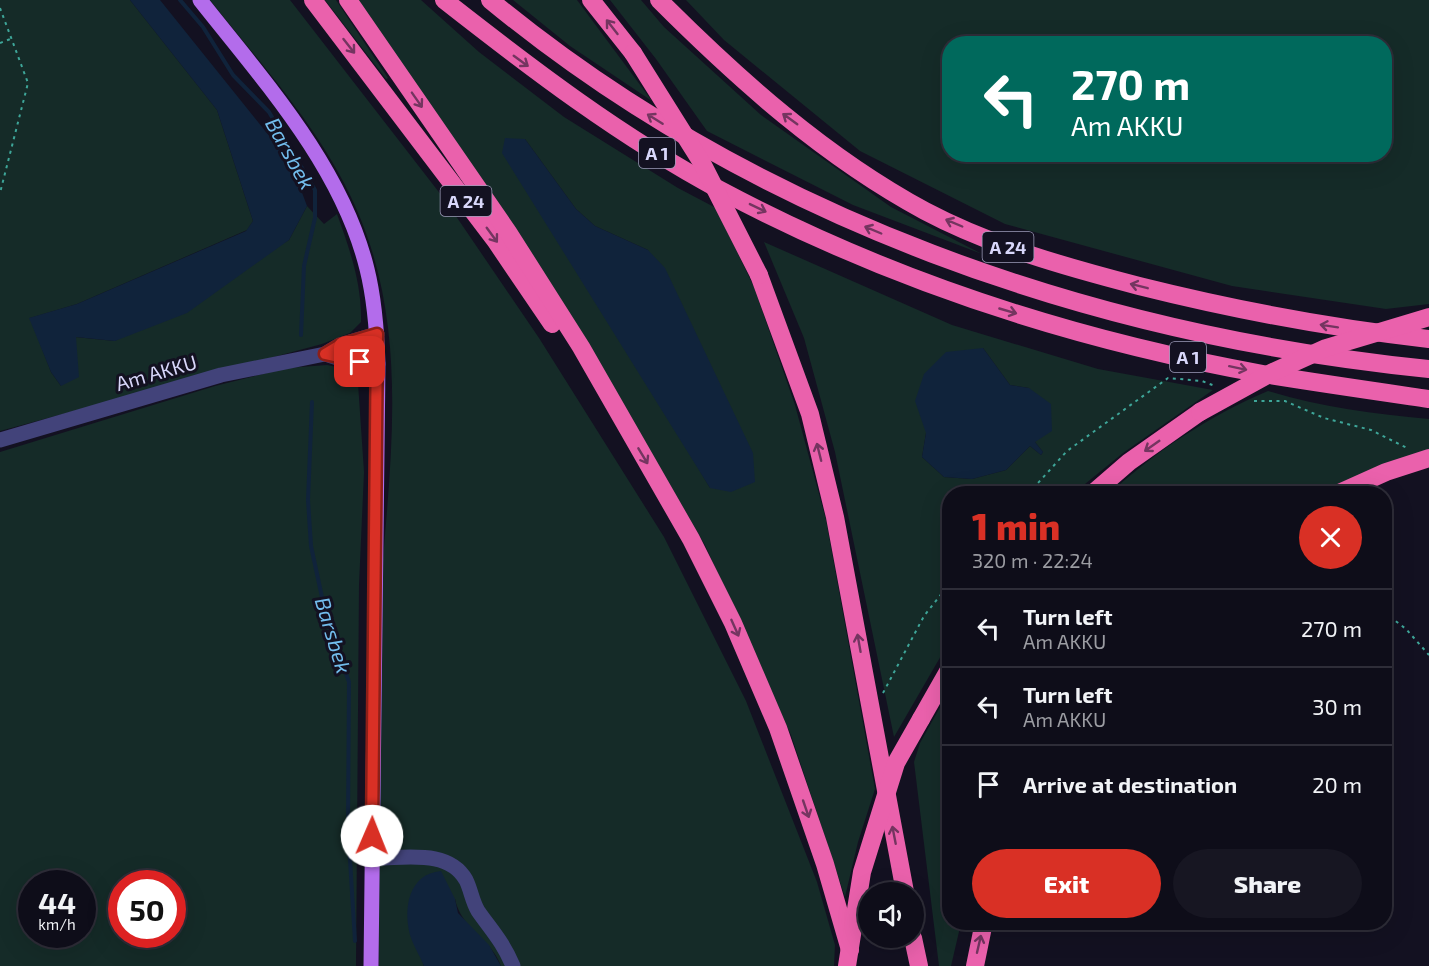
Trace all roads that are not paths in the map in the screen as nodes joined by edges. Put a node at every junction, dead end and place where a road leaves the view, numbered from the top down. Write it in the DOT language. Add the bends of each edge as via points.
graph roads {
  1 [pos="200,0"];
  2 [pos="313,0"];
  3 [pos="348,0"];
  4 [pos="444,0"];
  5 [pos="451,0"];
  6 [pos="490,0"];
  7 [pos="591,0"];
  8 [pos="658,0"];
  9 [pos="475,25"];
  10 [pos="1429,318"];
  11 [pos="377,334"];
  12 [pos="1429,339"];
  13 [pos="325,354"];
  14 [pos="378,364"];
  15 [pos="1429,369"];
  16 [pos="1429,399"];
  17 [pos="613,406"];
  18 [pos="0,440"];
  19 [pos="1429,458"];
  20 [pos="1101,486"];
  21 [pos="1355,486"];
  22 [pos="942,682"];
  23 [pos="372,858"];
  24 [pos="903,882"];
  25 [pos="982,930"];
  26 [pos="915,948"];
  27 [pos="371,966"];
  28 [pos="513,966"];
  29 [pos="847,966"];
  30 [pos="855,966"];
  31 [pos="919,966"];
  32 [pos="975,966"];
  1 -- 11 [label="main road" via="317,156 367,267"];
  2 -- 17 [label="highway, A 24, one-way" via="495,240"];
  3 -- 17 [label="highway, A 24, one-way" via="508,232 581,347"];
  4 -- 9 [label="highway, A 1"];
  5 -- 9 [label="highway, A 1"];
  15 -- 6 [label="highway, A 1, one-way" via="1269,347 1162,325 1052,294 924,251 799,197 672,130 561,55"];
  24 -- 7 [label="highway, one-way, bridge" via="835,517 810,414 759,275 702,163 633,54"];
  12 -- 8 [label="highway, A 24, one-way" via="1276,318 1134,285 1010,248 926,211 850,164 769,104"];
  9 -- 16 [label="highway, A 1, one-way" via="517,59 658,154 720,190 872,260 992,306 1153,350 1261,373"];
  10 -- 20 [label="highway, one-way, bridge" via="1326,348 1273,372 1200,412"];
  11 -- 13 [label="street, Am AKKU" via="340,345"];
  11 -- 14 [label="main road"];
  13 -- 14 [label="street, Am AKKU"];
  13 -- 18 [label="street, Am AKKU" via="221,375"];
  14 -- 23 [label="main road"];
  17 -- 30 [label="highway, A 24, one-way" via="675,511 734,623 778,728"];
  19 -- 21 [label="highway"];
  22 -- 29 [label="highway, bridge" via="896,764 862,872"];
  23 -- 27 [label="main road"];
  23 -- 28 [label="street" via="440,859 454,865 467,882 478,910 504,943"];
  32 -- 25 [label="highway, one-way"];
  26 -- 31 [label="highway"];
}
